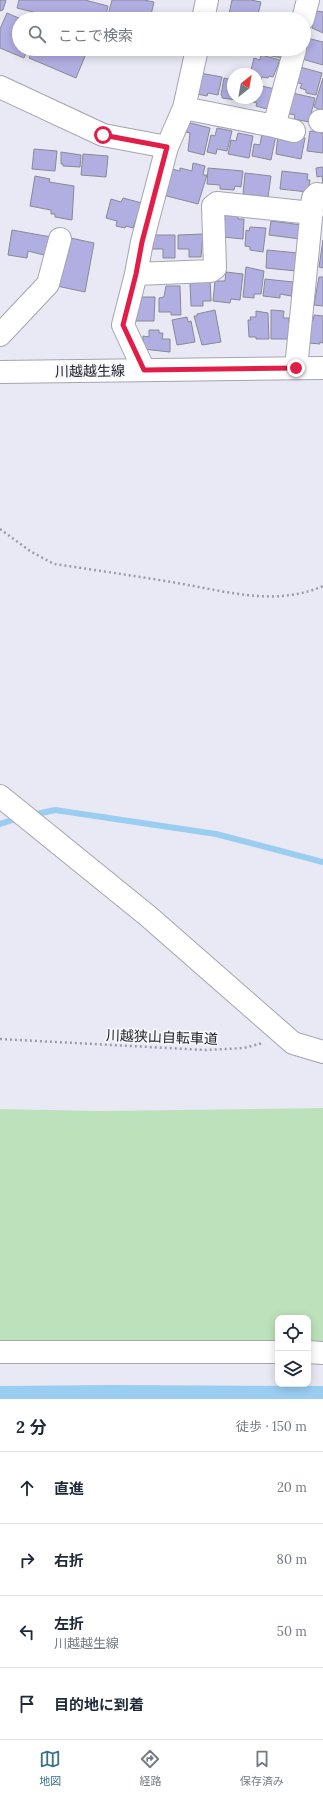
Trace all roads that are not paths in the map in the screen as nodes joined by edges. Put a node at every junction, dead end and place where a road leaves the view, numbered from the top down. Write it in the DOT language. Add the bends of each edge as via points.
graph roads {
  1 [pos="207,0"];
  2 [pos="308,0"];
  3 [pos="204,12"];
  4 [pos="305,12"];
  5 [pos="195,56"];
  6 [pos="294,56"];
  7 [pos="0,87"];
  8 [pos="184,108"];
  9 [pos="167,147"];
  10 [pos="323,195"];
  11 [pos="312,213"];
  12 [pos="60,239"];
  13 [pos="136,274"];
  14 [pos="0,335"];
  15 [pos="296,368"];
  16 [pos="323,368"];
  17 [pos="144,370"];
  18 [pos="0,372"];
  19 [pos="6,801"];
  20 [pos="323,1052"];
  21 [pos="0,1352"];
  22 [pos="275,1352"];
  23 [pos="311,1352"];
  24 [pos="323,1353"];
  1 -- 3 [label="street"];
  2 -- 4 [label="street"];
  5 -- 8 [label="street"];
  6 -- 8 [label="street" via="284,128"];
  7 -- 9 [label="street" via="103,135"];
  8 -- 9 [label="street"];
  9 -- 13 [label="street"];
  10 -- 11 [label="street" via="317,194 313,198"];
  11 -- 13 [label="street" via="217,203 213,206 215,268 211,271"];
  11 -- 15 [label="street"];
  12 -- 14 [label="street" via="48,284"];
  13 -- 17 [label="street" via="123,325"];
  15 -- 16 [label="street, 川越越生線"];
  15 -- 17 [label="street, 川越越生線"];
  17 -- 18 [label="street, 川越越生線"];
  19 -- 20 [label="street" via="148,916 293,1043"];
  21 -- 22 [label="street"];
  23 -- 24 [label="street"];
}
